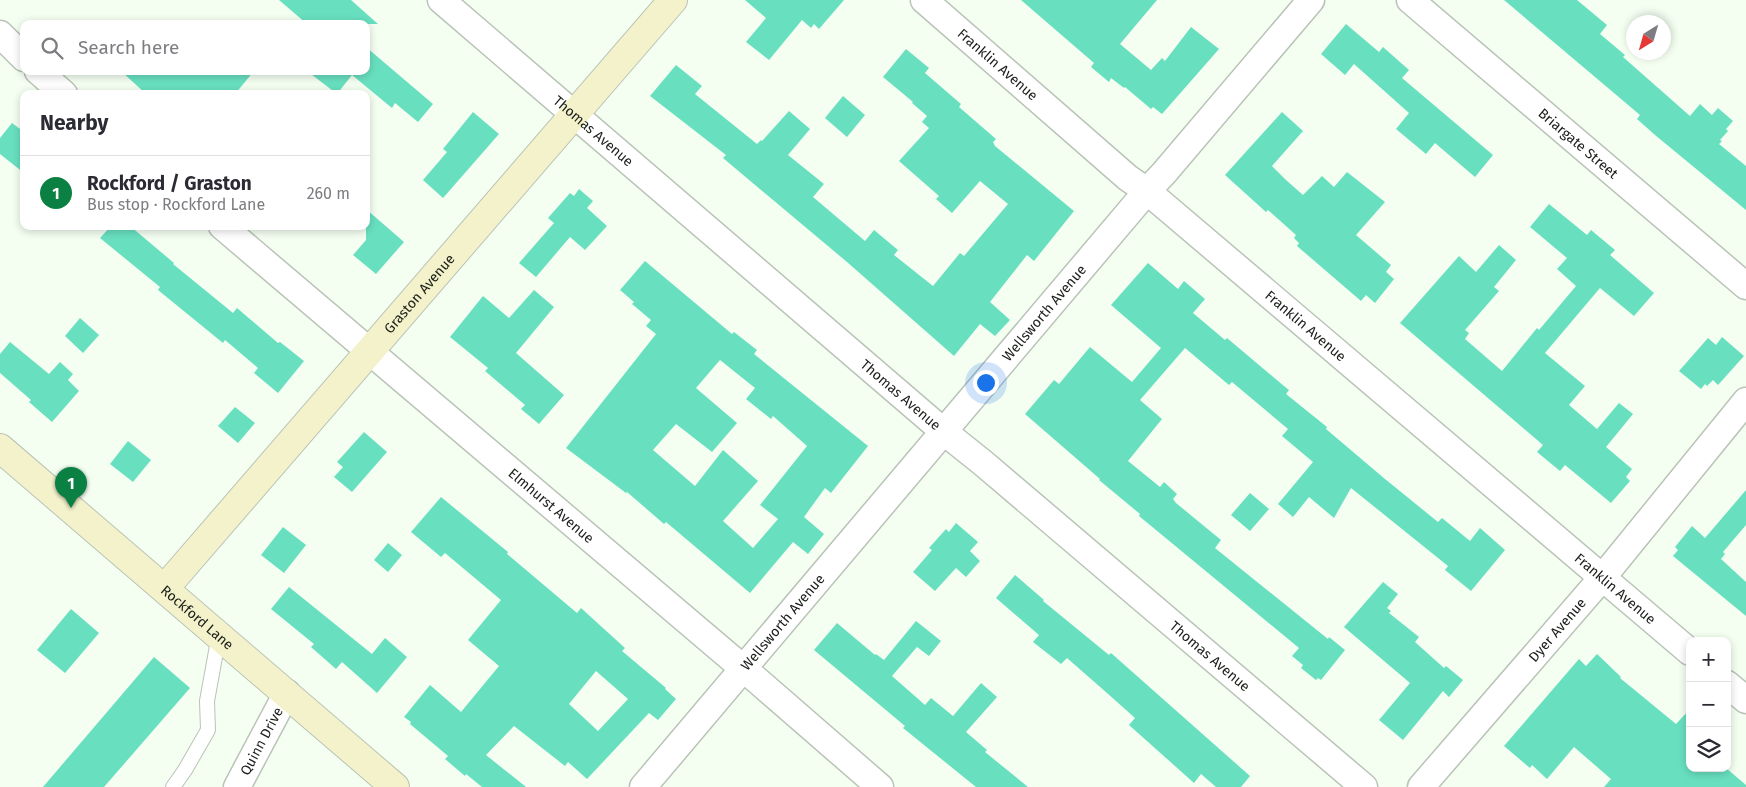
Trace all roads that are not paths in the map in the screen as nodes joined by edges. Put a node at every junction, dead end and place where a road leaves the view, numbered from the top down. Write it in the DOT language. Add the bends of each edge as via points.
graph roads {
  1 [pos="441,0"];
  2 [pos="673,0"];
  3 [pos="924,0"];
  4 [pos="1311,0"];
  5 [pos="1410,0"];
  6 [pos="0,34"];
  7 [pos="20,54"];
  8 [pos="43,75"];
  9 [pos="59,90"];
  10 [pos="575,114"];
  11 [pos="1147,191"];
  12 [pos="227,230"];
  13 [pos="1746,286"];
  14 [pos="370,352"];
  15 [pos="1746,401"];
  16 [pos="943,431"];
  17 [pos="0,448"];
  18 [pos="1602,578"];
  19 [pos="165,588"];
  20 [pos="219,635"];
  21 [pos="1686,649"];
  22 [pos="743,670"];
  23 [pos="1731,687"];
  24 [pos="286,693"];
  25 [pos="1746,700"];
  26 [pos="173,787"];
  27 [pos="237,787"];
  28 [pos="396,787"];
  29 [pos="643,787"];
  30 [pos="880,787"];
  31 [pos="1364,787"];
  32 [pos="1421,787"];
  1 -- 10 [label="street, Thomas Avenue"];
  2 -- 10 [label="street, Graston Avenue"];
  3 -- 11 [label="street, Franklin Avenue"];
  4 -- 11 [label="street, Wellsworth Avenue"];
  5 -- 13 [label="street, Briargate Street"];
  6 -- 7 [label="street"];
  8 -- 9 [label="street"];
  10 -- 14 [label="street, Graston Avenue"];
  10 -- 16 [label="street, Thomas Avenue"];
  11 -- 16 [label="street, Wellsworth Avenue"];
  11 -- 18 [label="street, Franklin Avenue"];
  12 -- 14 [label="street, Elmhurst Avenue"];
  14 -- 19 [label="street, Graston Avenue"];
  14 -- 22 [label="street, Elmhurst Avenue"];
  15 -- 18 [label="street, Dyer Avenue"];
  16 -- 22 [label="street, Wellsworth Avenue"];
  16 -- 31 [label="street, Thomas Avenue"];
  17 -- 19 [label="street, Rockford Lane"];
  18 -- 21 [label="street, Franklin Avenue"];
  18 -- 32 [label="street, Dyer Avenue"];
  19 -- 20 [label="street, Rockford Lane"];
  20 -- 24 [label="street, Rockford Lane"];
  20 -- 26 [label="lane" via="208,701 208,730"];
  22 -- 29 [label="street, Wellsworth Avenue"];
  22 -- 30 [label="street, Elmhurst Avenue"];
  23 -- 25 [label="street"];
  24 -- 27 [label="street, Quinn Drive"];
  24 -- 28 [label="street, Rockford Lane"];
}
